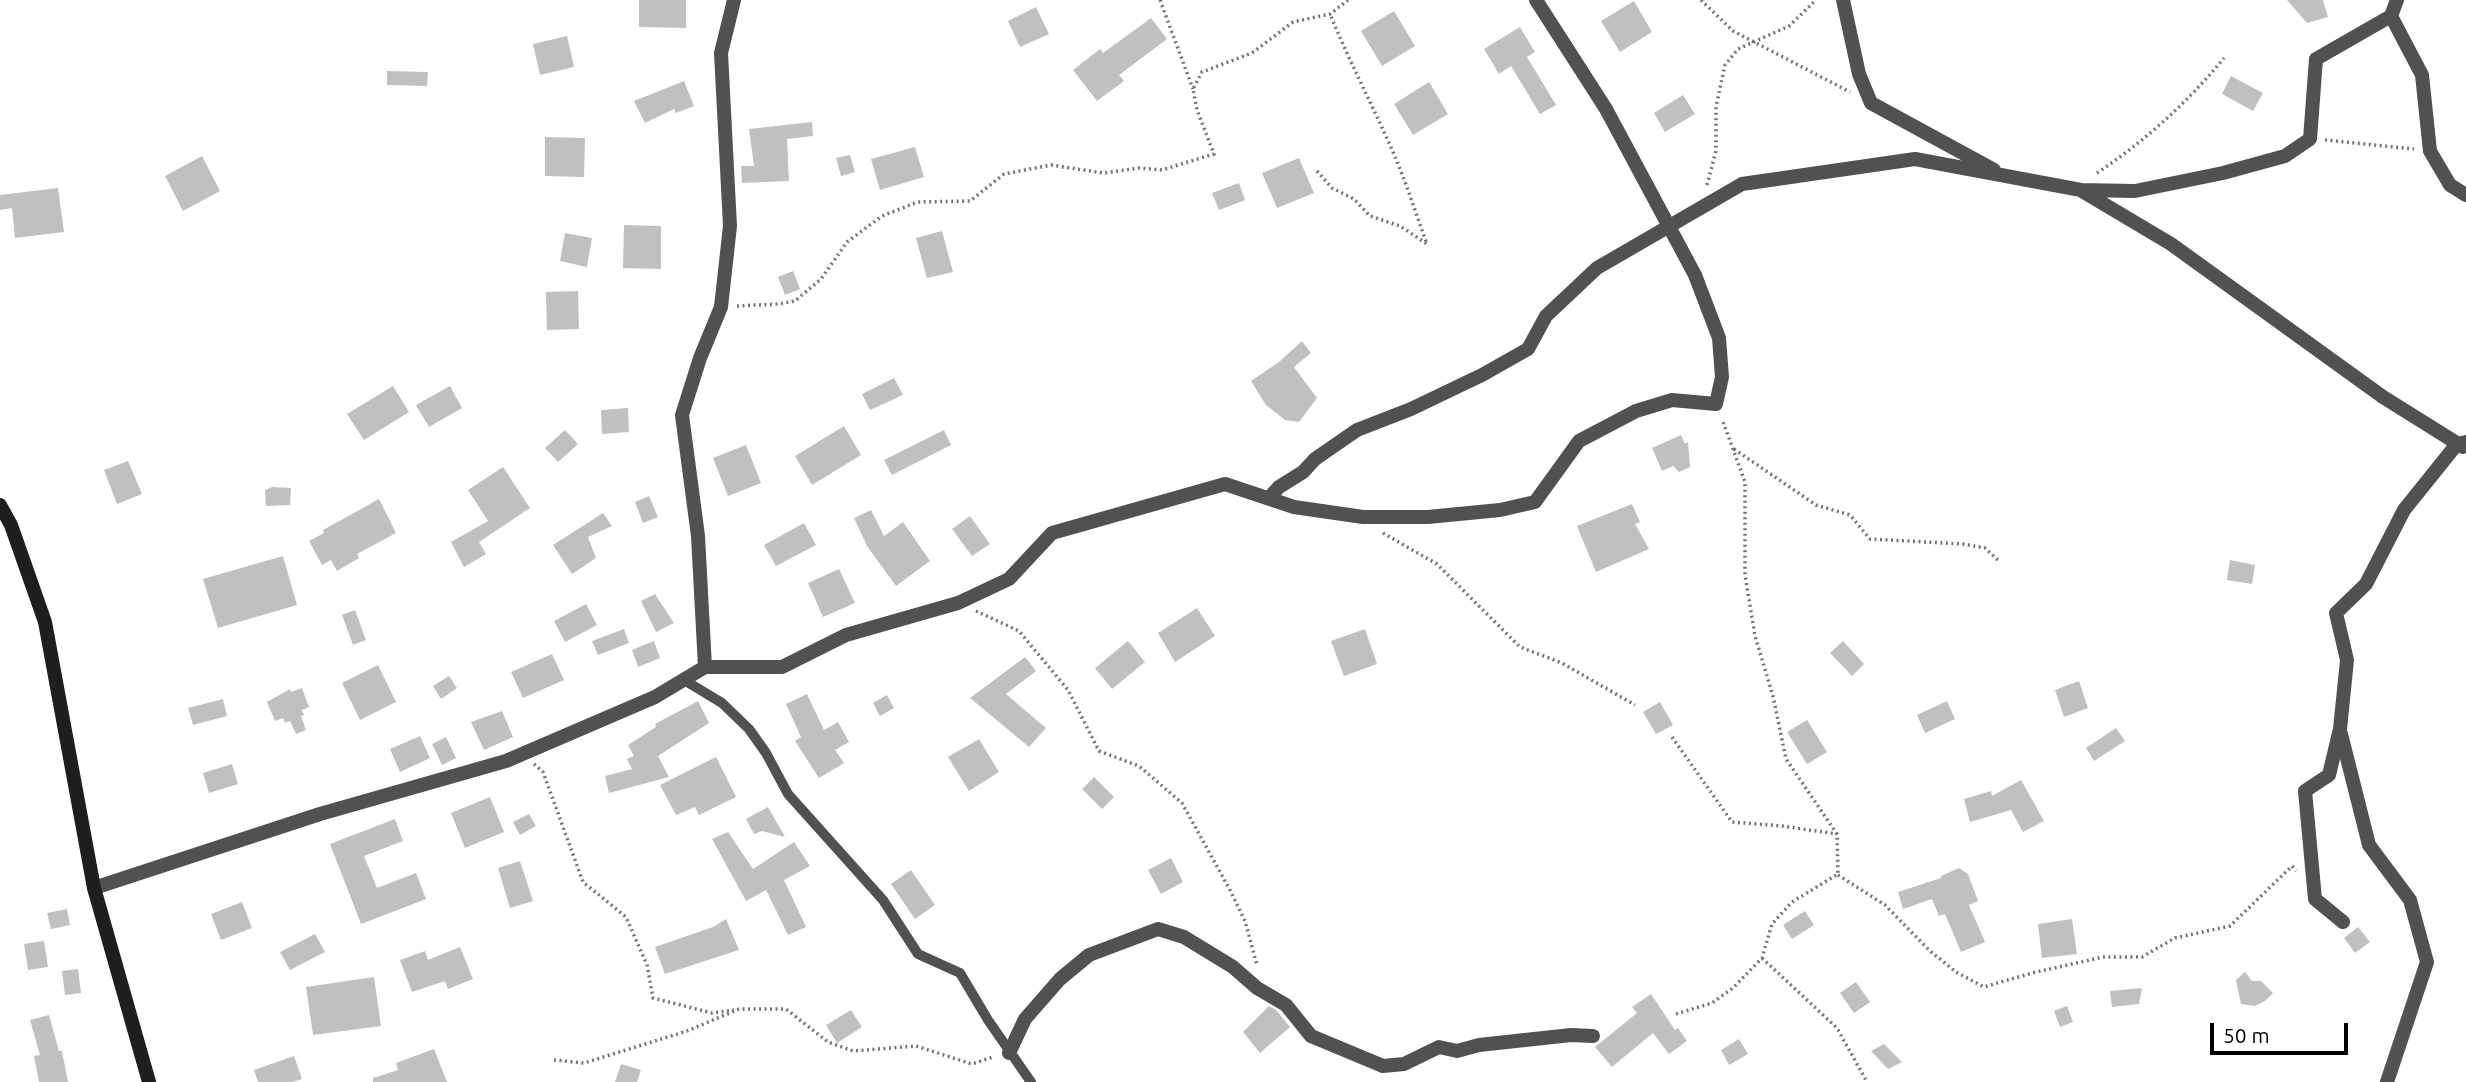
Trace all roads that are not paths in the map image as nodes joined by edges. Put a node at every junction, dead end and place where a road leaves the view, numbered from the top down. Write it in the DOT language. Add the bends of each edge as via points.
graph roads {
  1 [pos="734,0"];
  2 [pos="1536,0"];
  3 [pos="1843,0"];
  4 [pos="2397,0"];
  5 [pos="2391,16"];
  6 [pos="2010,177"];
  7 [pos="2081,190"];
  8 [pos="2466,195"];
  9 [pos="1668,226"];
  10 [pos="2463,445"];
  11 [pos="1269,498"];
  12 [pos="0,505"];
  13 [pos="705,667"];
  14 [pos="684,680"];
  15 [pos="2340,729"];
  16 [pos="94,888"];
  17 [pos="2343,922"];
  18 [pos="1593,1036"];
  19 [pos="1009,1052"];
  20 [pos="149,1082"];
  21 [pos="1031,1082"];
  22 [pos="2387,1082"];
  1 -- 13 [label="street" via="722,53 730,226 721,307 682,415 698,536"];
  2 -- 9 [label="street" via="1606,108"];
  3 -- 6 [label="street" via="1859,74 1871,103"];
  4 -- 5 [label="street"];
  5 -- 7 [label="street" via="2316,59 2310,139 2285,156 2135,191"];
  5 -- 8 [label="street" via="2422,75 2430,151 2450,185"];
  6 -- 7 [label="street"];
  6 -- 9 [label="street" via="1915,159 1742,184"];
  7 -- 10 [label="street" via="2171,244 2383,397"];
  9 -- 11 [label="street" via="1597,268 1546,316 1528,349 1411,409 1357,430"];
  9 -- 11 [label="street" via="1695,275 1719,338 1722,377 1716,404 1672,400 1636,411 1579,441 1535,502 1500,510 1363,517 1294,507"];
  10 -- 15 [label="street" via="2404,510 2366,584 2336,613 2347,660"];
  11 -- 13 [label="street" via="1225,484 1052,533 1009,579 958,603 846,635 782,667"];
  12 -- 16 [label="main road" via="45,622"];
  13 -- 14 [label="street"];
  14 -- 16 [label="street" via="506,761 320,814"];
  14 -- 19 [label="lane" via="722,703 749,729 788,794 883,900 918,954 960,973"];
  15 -- 17 [label="street" via="2329,775 2305,791 2315,899"];
  15 -- 22 [label="street" via="2369,845 2410,900 2427,962"];
  16 -- 20 [label="main road"];
  18 -- 19 [label="street" via="1479,1045 1457,1051 1439,1047 1404,1064 1383,1066 1311,1036 1286,1005 1233,967 1184,937 1158,929 1089,955 1060,979 1025,1020"];
  19 -- 21 [label="lane"];
}
